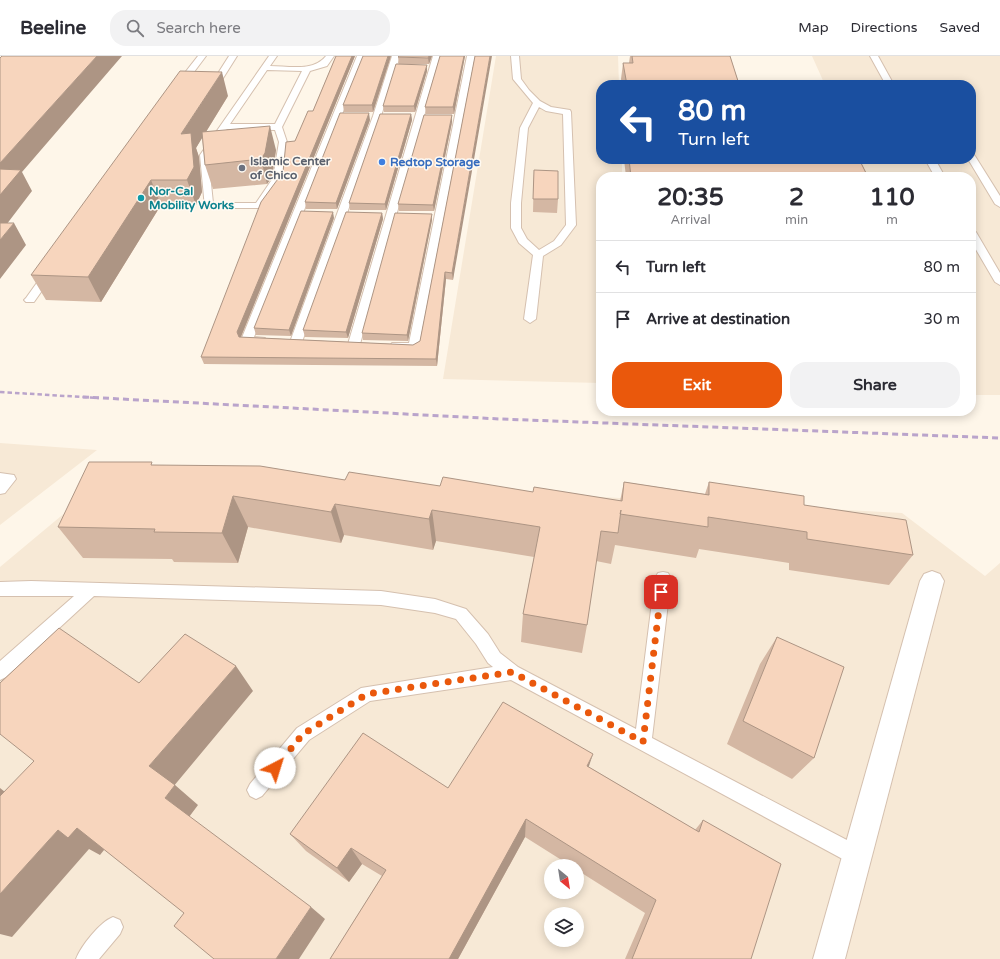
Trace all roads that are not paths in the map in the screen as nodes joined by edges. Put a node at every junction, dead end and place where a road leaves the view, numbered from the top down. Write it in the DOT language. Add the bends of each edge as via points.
graph roads {
  1 [pos="202,56"];
  2 [pos="233,56"];
  3 [pos="273,56"];
  4 [pos="330,56"];
  5 [pos="361,56"];
  6 [pos="396,56"];
  7 [pos="437,56"];
  8 [pos="471,56"];
  9 [pos="515,56"];
  10 [pos="874,56"];
  11 [pos="264,68"];
  12 [pos="307,69"];
  13 [pos="887,80"];
  14 [pos="205,90"];
  15 [pos="178,92"];
  16 [pos="537,103"];
  17 [pos="223,126"];
  18 [pos="278,126"];
  19 [pos="976,164"];
  20 [pos="1000,204"];
  21 [pos="338,214"];
  22 [pos="356,214"];
  23 [pos="377,214"];
  24 [pos="396,215"];
  25 [pos="976,241"];
  26 [pos="538,254"];
  27 [pos="57,262"];
  28 [pos="1000,282"];
  29 [pos="30,300"];
  30 [pos="530,319"];
  31 [pos="268,341"];
  32 [pos="282,342"];
  33 [pos="354,344"];
  34 [pos="384,346"];
  35 [pos="0,478"];
  36 [pos="0,489"];
  37 [pos="663,578"];
  38 [pos="932,582"];
  39 [pos="0,589"];
  40 [pos="91,590"];
  41 [pos="0,672"];
  42 [pos="512,672"];
  43 [pos="643,742"];
  44 [pos="256,790"];
  45 [pos="857,856"];
  46 [pos="113,927"];
  47 [pos="86,959"];
  48 [pos="829,959"];
  1 -- 15 [label="lane"];
  2 -- 14 [label="lane" via="212,91"];
  3 -- 11 [label="lane"];
  4 -- 12 [label="lane" via="324,64"];
  5 -- 31 [label="lane" via="341,115 302,213 247,340"];
  6 -- 21 [label="lane" via="396,67"];
  7 -- 24 [label="lane" via="430,68"];
  8 -- 34 [label="lane" via="435,215 414,347"];
  9 -- 16 [label="lane" via="517,79"];
  10 -- 13 [label="lane"];
  11 -- 12 [label="lane"];
  11 -- 17 [label="lane"];
  12 -- 18 [label="lane"];
  16 -- 26 [label="lane" via="524,128 516,228 523,241"];
  16 -- 26 [label="lane" via="549,109 567,112 571,225 566,237 552,248"];
  17 -- 18 [label="lane"];
  17 -- 18 [label="lane" via="204,155 208,206 259,206 278,178 283,142"];
  19 -- 20 [label="lane"];
  21 -- 22 [label="lane"];
  21 -- 32 [label="lane" via="300,342"];
  23 -- 24 [label="lane"];
  24 -- 33 [label="lane"];
  25 -- 28 [label="lane"];
  26 -- 30 [label="lane"];
  27 -- 29 [label="lane"];
  35 -- 36 [label="lane" via="9,479"];
  37 -- 43 [label="lane"];
  38 -- 45 [label="street"];
  39 -- 40 [label="lane"];
  40 -- 41 [label="lane"];
  40 -- 42 [label="lane" via="381,598 435,606 461,614 494,658"];
  42 -- 43 [label="lane"];
  42 -- 44 [label="lane" via="367,694 303,734"];
  43 -- 45 [label="lane"];
  45 -- 48 [label="street"];
  46 -- 47 [label="lane"];
}
